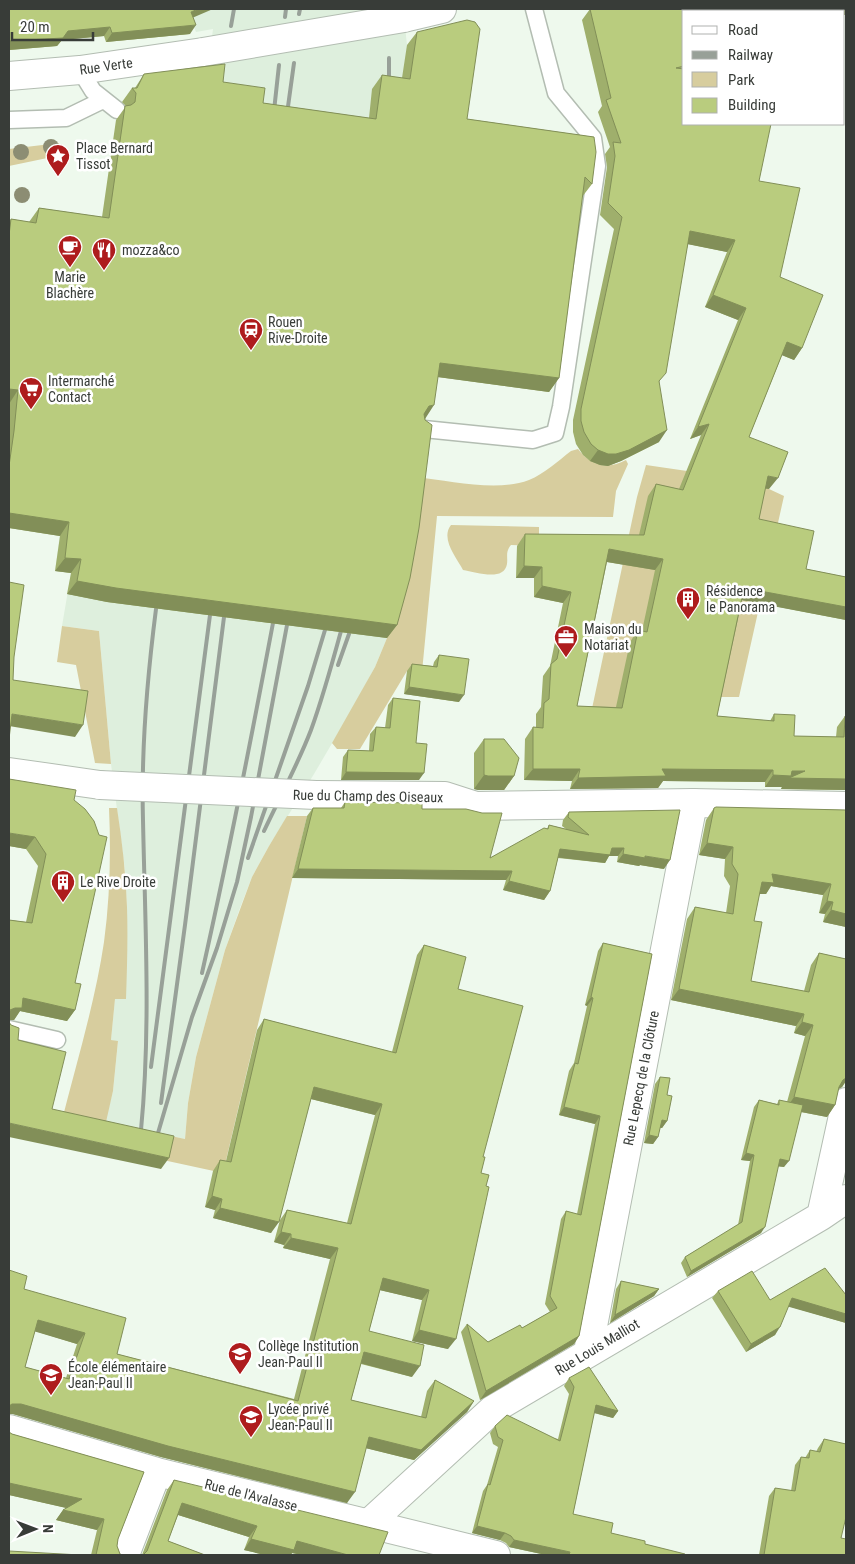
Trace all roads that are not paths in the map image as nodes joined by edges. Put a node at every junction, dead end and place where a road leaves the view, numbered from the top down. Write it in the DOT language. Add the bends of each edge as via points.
graph roads {
  1 [pos="442,9"];
  2 [pos="534,9"];
  3 [pos="80,70"];
  4 [pos="9,76"];
  5 [pos="103,100"];
  6 [pos="117,110"];
  7 [pos="9,120"];
  8 [pos="424,429"];
  9 [pos="9,772"];
  10 [pos="694,804"];
  11 [pos="846,806"];
  12 [pos="9,1029"];
  13 [pos="57,1040"];
  14 [pos="846,1102"];
  15 [pos="846,1199"];
  16 [pos="821,1216"];
  17 [pos="588,1352"];
  18 [pos="9,1429"];
  19 [pos="157,1472"];
  20 [pos="368,1523"];
  21 [pos="125,1555"];
  22 [pos="496,1555"];
  1 -- 3 [label="street, Rue Verte, bridge" via="203,52"];
  2 -- 8 [label="lane" via="556,93 593,138 597,166 562,407 555,433 533,440"];
  3 -- 4 [label="street, Rue Verte"];
  3 -- 5 [label="lane"];
  5 -- 6 [label="lane"];
  5 -- 7 [label="lane" via="66,118"];
  9 -- 10 [label="street, Rue du Champ des Oiseaux, bridge" via="100,785 316,795 445,796 476,806"];
  10 -- 11 [label="street, Rue du Champ des Oiseaux"];
  10 -- 17 [label="street, Rue Lepecq de la Clôture"];
  12 -- 13 [label="lane"];
  14 -- 16 [label="street"];
  15 -- 16 [label="street, Rue Louis Malliot"];
  16 -- 17 [label="street, Rue Louis Malliot"];
  17 -- 20 [label="street, Rue Louis Malliot" via="492,1410"];
  18 -- 19 [label="street, Rue de l'Avalasse"];
  19 -- 20 [label="street, Rue de l'Avalasse"];
  19 -- 21 [label="street"];
  20 -- 22 [label="street, Rue de l'Avalasse"];
}
